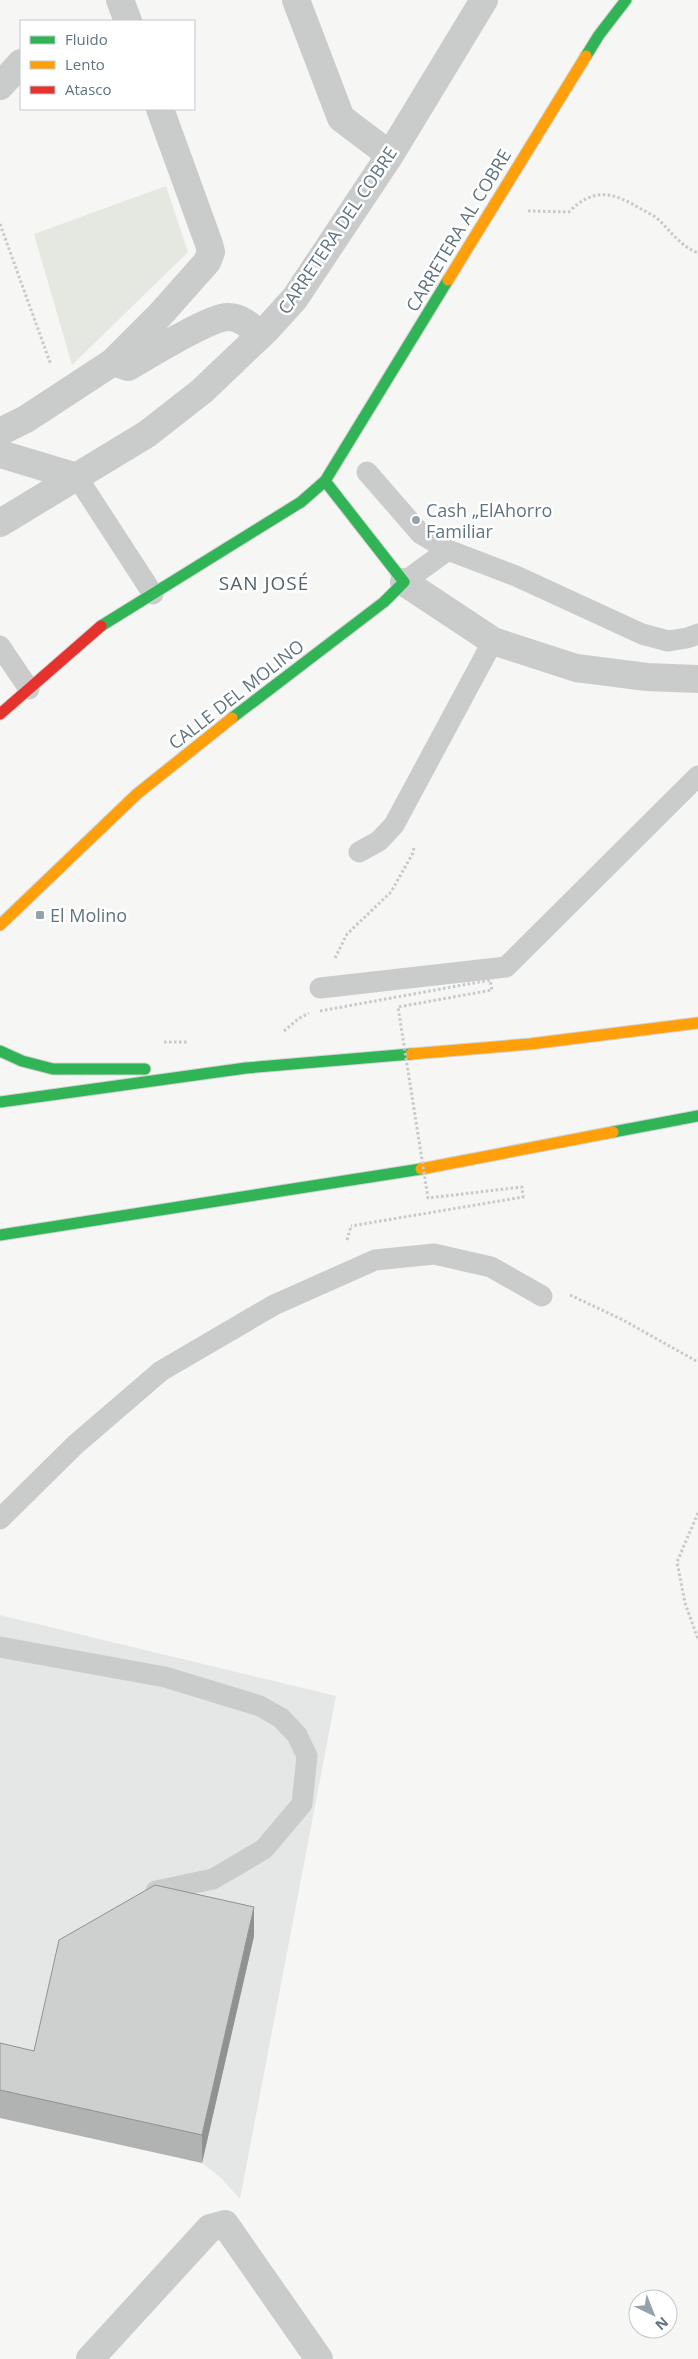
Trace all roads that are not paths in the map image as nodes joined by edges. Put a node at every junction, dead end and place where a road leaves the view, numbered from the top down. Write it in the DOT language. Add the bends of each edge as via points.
graph roads {
  1 [pos="296,0"];
  2 [pos="483,0"];
  3 [pos="626,0"];
  4 [pos="20,64"];
  5 [pos="0,86"];
  6 [pos="160,110"];
  7 [pos="390,155"];
  8 [pos="261,334"];
  9 [pos="113,362"];
  10 [pos="0,432"];
  11 [pos="0,454"];
  12 [pos="366,472"];
  13 [pos="76,477"];
  14 [pos="325,481"];
  15 [pos="0,523"];
  16 [pos="448,550"];
  17 [pos="404,582"];
  18 [pos="153,594"];
  19 [pos="698,634"];
  20 [pos="493,641"];
  21 [pos="0,646"];
  22 [pos="698,679"];
  23 [pos="29,689"];
  24 [pos="0,714"];
  25 [pos="698,776"];
  26 [pos="359,852"];
  27 [pos="0,925"];
  28 [pos="320,988"];
  29 [pos="698,1023"];
  30 [pos="0,1051"];
  31 [pos="246,1068"];
  32 [pos="0,1102"];
  33 [pos="698,1116"];
  34 [pos="41,1228"];
  35 [pos="0,1235"];
  36 [pos="8,1245"];
  37 [pos="542,1296"];
  38 [pos="0,1519"];
  39 [pos="0,1647"];
  40 [pos="156,1891"];
  41 [pos="90,2359"];
  42 [pos="319,2359"];
  1 -- 7 [label="street" via="341,118"];
  2 -- 7 [label="street, CARRETERA DEL COBRE"];
  3 -- 14 [label="main road, CARRETERA AL COBRE" via="599,35"];
  4 -- 5 [label="street"];
  6 -- 9 [label="street" via="211,252 207,262 159,316"];
  7 -- 8 [label="street, CARRETERA DEL COBRE" via="295,298"];
  8 -- 9 [label="street" via="246,323 228,317 208,324 128,367"];
  8 -- 13 [label="street, CARRETERA DEL COBRE" via="202,391 147,434"];
  9 -- 10 [label="street" via="26,419"];
  11 -- 13 [label="street"];
  12 -- 16 [label="lane" via="421,534"];
  13 -- 15 [label="street, CARRETERA DEL COBRE"];
  13 -- 18 [label="lane"];
  14 -- 17 [label="main road"];
  14 -- 18 [label="main road, CARRETERA AL COBRE" via="301,502"];
  16 -- 17 [label="lane"];
  16 -- 19 [label="lane" via="516,576 642,634 668,641"];
  17 -- 20 [label="street"];
  17 -- 27 [label="main road, CALLE DEL MOLINO" via="384,602 137,794"];
  18 -- 23 [label="main road, CARRETERA AL COBRE" via="104,624"];
  20 -- 22 [label="street" via="576,668 647,677"];
  20 -- 26 [label="lane" via="394,825 378,841"];
  21 -- 23 [label="lane"];
  23 -- 24 [label="main road, CARRETERA AL COBRE"];
  25 -- 28 [label="lane" via="506,967"];
  29 -- 31 [label="main road" via="530,1044"];
  30 -- 31 [label="main road" via="53,1069"];
  31 -- 32 [label="main road"];
  33 -- 34 [label="main road" via="451,1164"];
  34 -- 35 [label="main road"];
  34 -- 36 [label="main road"];
  37 -- 38 [label="lane" via="491,1267 434,1254 375,1260 274,1305 161,1371 75,1445"];
  39 -- 40 [label="lane" via="165,1676 260,1706 281,1718 297,1735 307,1756 302,1804 264,1849 213,1879"];
  41 -- 42 [label="street" via="210,2228 225,2224"];
}
